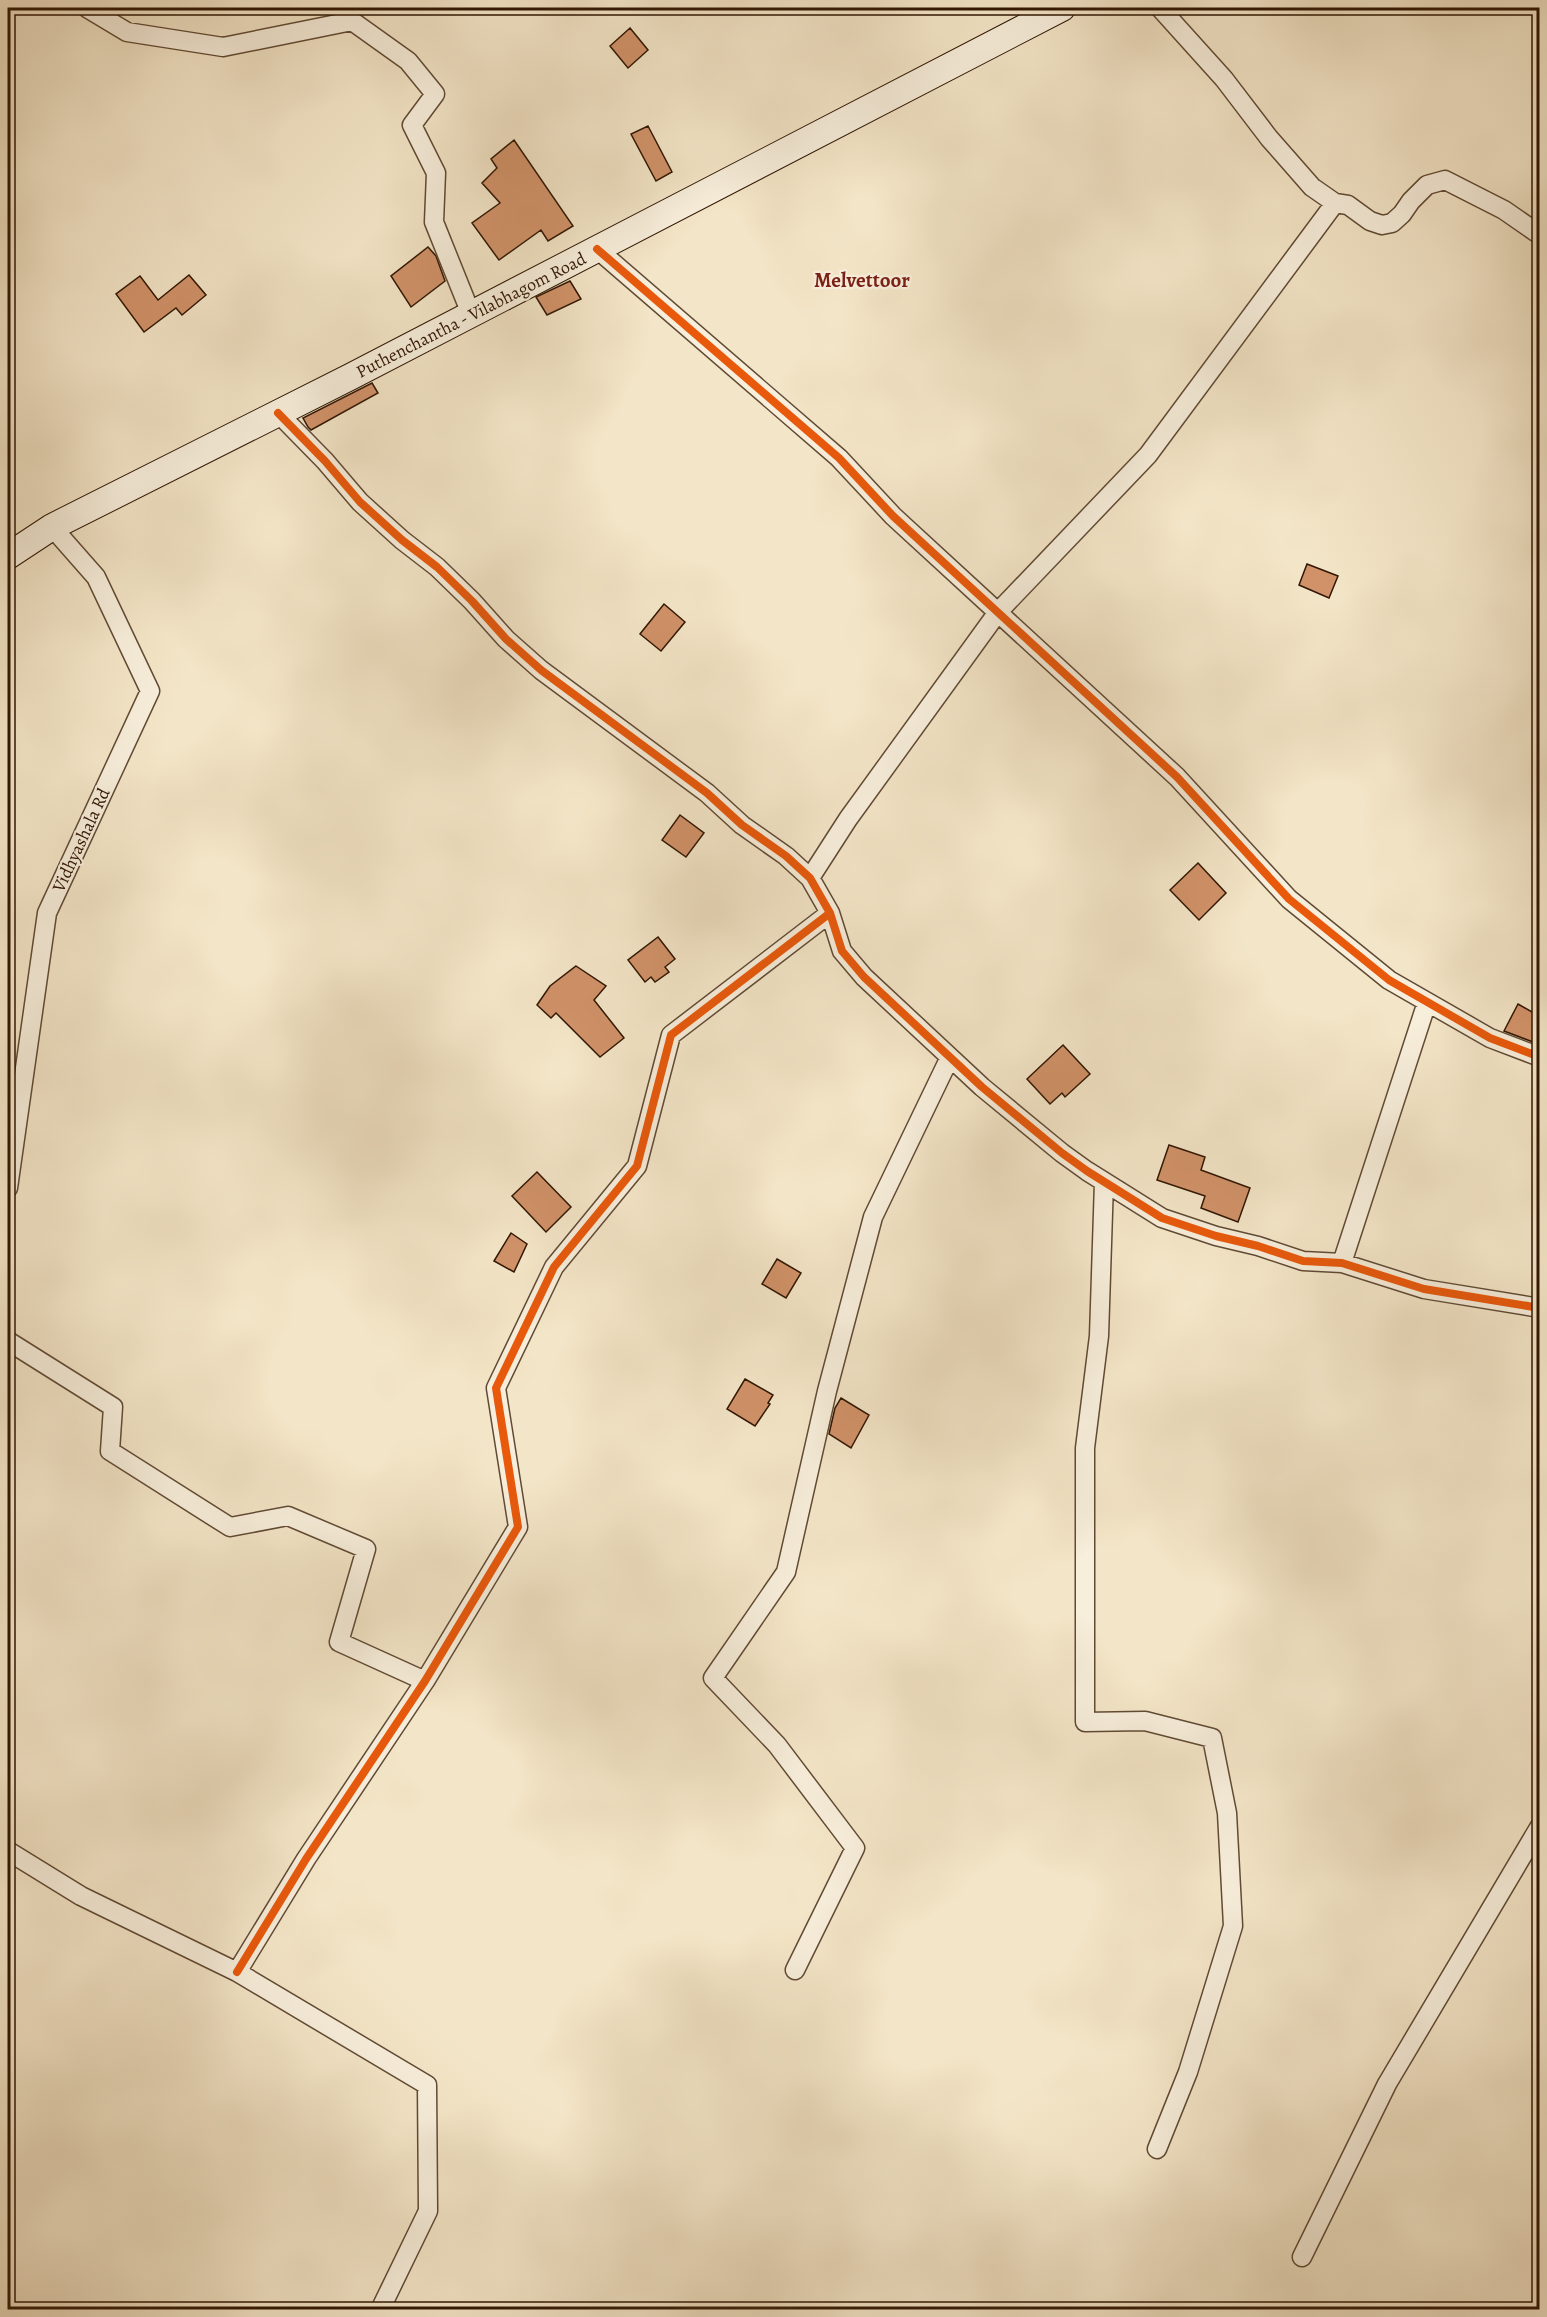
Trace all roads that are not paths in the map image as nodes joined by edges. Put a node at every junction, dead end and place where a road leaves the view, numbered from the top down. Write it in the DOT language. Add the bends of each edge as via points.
graph roads {
  1 [pos="87,8"];
  2 [pos="1062,8"];
  3 [pos="1160,8"];
  4 [pos="348,14"];
  5 [pos="1335,202"];
  6 [pos="1539,235"];
  7 [pos="597,249"];
  8 [pos="471,314"];
  9 [pos="278,413"];
  10 [pos="52,527"];
  11 [pos="8,556"];
  12 [pos="998,612"];
  13 [pos="810,878"];
  14 [pos="831,913"];
  15 [pos="1427,1002"];
  16 [pos="950,1057"];
  17 [pos="1539,1057"];
  18 [pos="1104,1182"];
  19 [pos="8,1188"];
  20 [pos="1342,1263"];
  21 [pos="1539,1308"];
  22 [pos="8,1341"];
  23 [pos="425,1681"];
  24 [pos="1539,1826"];
  25 [pos="8,1851"];
  26 [pos="795,1970"];
  27 [pos="237,1972"];
  28 [pos="1157,2149"];
  29 [pos="1302,2257"];
  30 [pos="380,2310"];
  1 -- 4 [label="street" via="127,32 223,47"];
  2 -- 7 [label="main road, Puthenchantha - Vilabhagom Road"];
  3 -- 5 [label="street" via="1224,79 1312,188"];
  4 -- 8 [label="street" via="408,62 435,94 412,125 436,173 434,222"];
  5 -- 6 [label="street" via="1348,205 1370,221 1392,223 1427,184 1445,180 1504,210"];
  5 -- 12 [label="street" via="1148,455"];
  7 -- 8 [label="main road, Puthenchantha - Vilabhagom Road"];
  7 -- 12 [label="street" via="839,458 893,516"];
  8 -- 9 [label="main road, Puthenchantha - Vilabhagom Road"];
  9 -- 10 [label="main road, Puthenchantha - Vilabhagom Road"];
  9 -- 13 [label="street" via="360,502 437,567 541,670 707,793"];
  10 -- 11 [label="main road, Puthenchantha - Vilabhagom Road"];
  10 -- 19 [label="street, Vidhyashala Rd" via="96,576 150,691 47,913"];
  12 -- 13 [label="street" via="848,819"];
  12 -- 15 [label="street" via="1177,777 1289,899 1389,981"];
  13 -- 14 [label="street"];
  14 -- 16 [label="street" via="842,951"];
  14 -- 23 [label="street" via="671,1035 637,1166 554,1267 496,1388 518,1527"];
  15 -- 17 [label="street" via="1490,1038"];
  15 -- 20 [label="street"];
  16 -- 18 [label="street" via="1039,1135"];
  16 -- 26 [label="street" via="873,1217 827,1391 786,1572 713,1678 777,1745 855,1848"];
  18 -- 20 [label="street" via="1162,1218 1303,1261"];
  18 -- 28 [label="street" via="1099,1336 1085,1448 1085,1722 1145,1721 1212,1738 1227,1813 1233,1926 1188,2072"];
  20 -- 21 [label="street" via="1424,1289"];
  22 -- 23 [label="street" via="112,1407 110,1451 230,1527 288,1516 366,1550 339,1642"];
  23 -- 27 [label="street" via="306,1859"];
  24 -- 29 [label="street" via="1387,2084"];
  25 -- 27 [label="street" via="81,1896"];
  27 -- 30 [label="street" via="427,2085 428,2211"];
}
